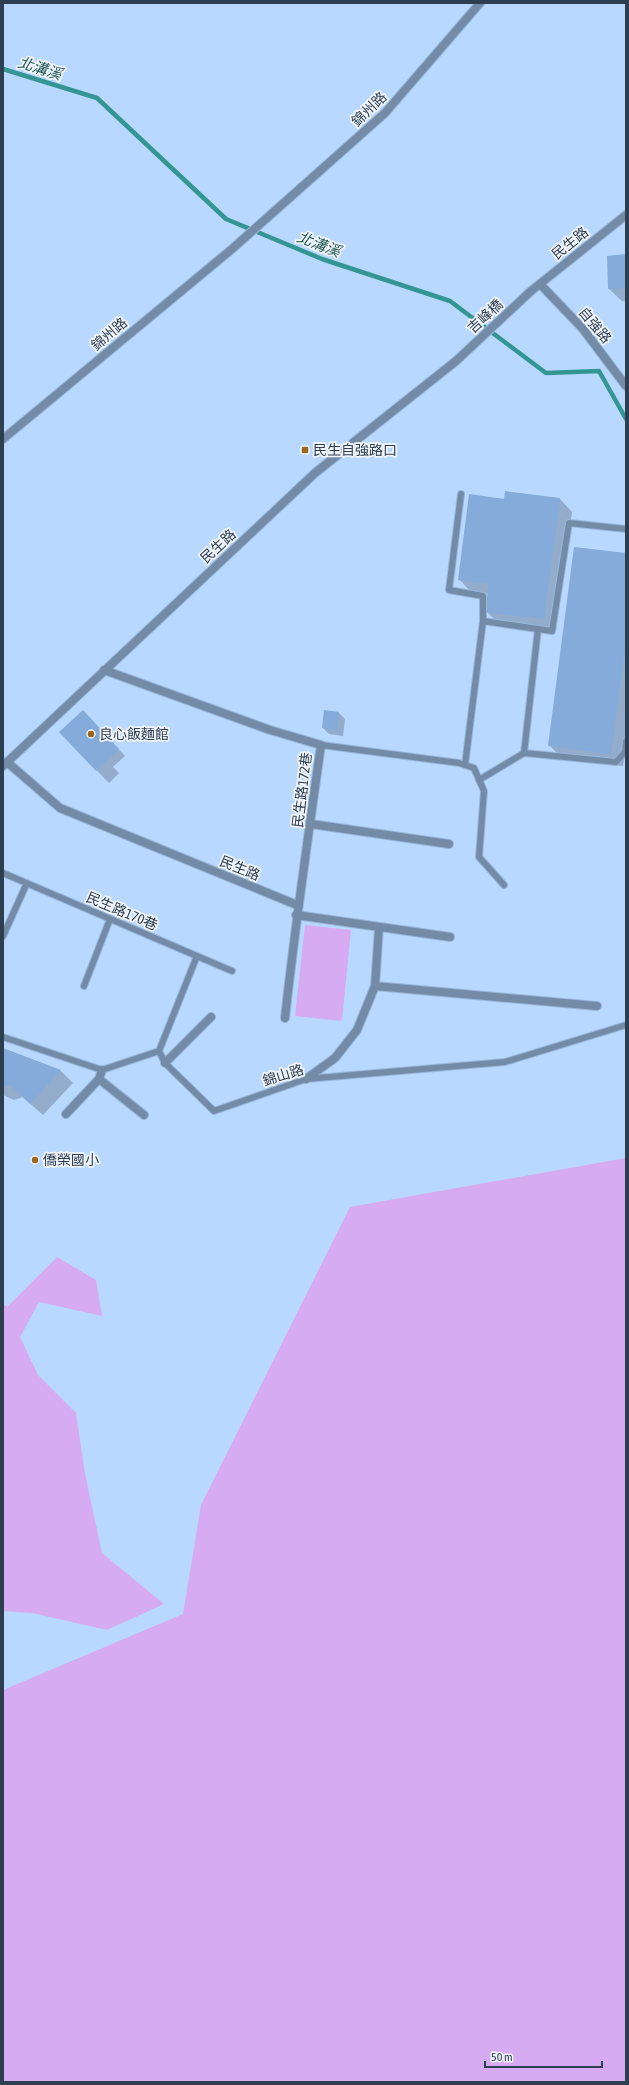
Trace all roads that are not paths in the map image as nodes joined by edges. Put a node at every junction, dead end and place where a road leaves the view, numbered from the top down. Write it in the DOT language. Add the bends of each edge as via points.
graph roads {
  1 [pos="480,3"];
  2 [pos="626,215"];
  3 [pos="540,284"];
  4 [pos="531,291"];
  5 [pos="456,361"];
  6 [pos="626,386"];
  7 [pos="3,439"];
  8 [pos="461,494"];
  9 [pos="626,529"];
  10 [pos="484,621"];
  11 [pos="538,630"];
  12 [pos="104,670"];
  13 [pos="626,741"];
  14 [pos="321,745"];
  15 [pos="524,754"];
  16 [pos="5,764"];
  17 [pos="465,765"];
  18 [pos="479,780"];
  19 [pos="311,824"];
  20 [pos="450,844"];
  21 [pos="3,873"];
  22 [pos="27,883"];
  23 [pos="504,885"];
  24 [pos="297,905"];
  25 [pos="296,915"];
  26 [pos="110,919"];
  27 [pos="379,927"];
  28 [pos="3,936"];
  29 [pos="450,937"];
  30 [pos="197,956"];
  31 [pos="232,971"];
  32 [pos="84,986"];
  33 [pos="375,986"];
  34 [pos="597,1006"];
  35 [pos="211,1017"];
  36 [pos="285,1018"];
  37 [pos="626,1025"];
  38 [pos="3,1037"];
  39 [pos="159,1051"];
  40 [pos="165,1063"];
  41 [pos="102,1070"];
  42 [pos="99,1079"];
  43 [pos="306,1079"];
  44 [pos="66,1114"];
  45 [pos="144,1115"];
  1 -- 7 [label="street, 錦州路" via="385,114 232,249"];
  2 -- 3 [label="street, 民生路"];
  3 -- 4 [label="street, 民生路"];
  3 -- 6 [label="street, 自強路" via="584,329"];
  4 -- 5 [label="street, 吉峰橋"];
  5 -- 12 [label="street, 民生路" via="314,473"];
  8 -- 10 [label="lane" via="449,590 482,596"];
  9 -- 11 [label="lane" via="569,523 552,631"];
  10 -- 11 [label="lane"];
  10 -- 17 [label="lane"];
  11 -- 15 [label="lane"];
  12 -- 14 [label="street, 民生路172巷"];
  12 -- 16 [label="street, 民生路"];
  13 -- 15 [label="lane" via="625,752 616,762"];
  14 -- 17 [label="lane"];
  14 -- 19 [label="street, 民生路172巷"];
  15 -- 18 [label="lane"];
  16 -- 24 [label="street, 民生路" via="60,808"];
  17 -- 18 [label="lane" via="474,768"];
  18 -- 23 [label="lane" via="484,791 479,857"];
  19 -- 20 [label="street"];
  19 -- 24 [label="street, 民生路172巷"];
  21 -- 22 [label="lane, 民生路170巷"];
  22 -- 26 [label="lane, 民生路170巷"];
  22 -- 28 [label="lane"];
  24 -- 25 [label="street, 民生路172巷"];
  25 -- 27 [label="street"];
  25 -- 36 [label="street, 民生路172巷"];
  26 -- 30 [label="lane, 民生路170巷"];
  26 -- 32 [label="lane"];
  27 -- 29 [label="street"];
  27 -- 33 [label="street"];
  30 -- 31 [label="lane, 民生路170巷"];
  30 -- 39 [label="lane"];
  33 -- 34 [label="street"];
  33 -- 43 [label="street" via="357,1030 335,1058"];
  35 -- 40 [label="street"];
  37 -- 43 [label="lane, 錦山路" via="505,1062"];
  38 -- 41 [label="lane"];
  39 -- 40 [label="lane, 錦山路"];
  39 -- 41 [label="lane"];
  40 -- 43 [label="lane, 錦山路" via="214,1111"];
  41 -- 42 [label="street"];
  42 -- 44 [label="street"];
  42 -- 45 [label="street"];
}
